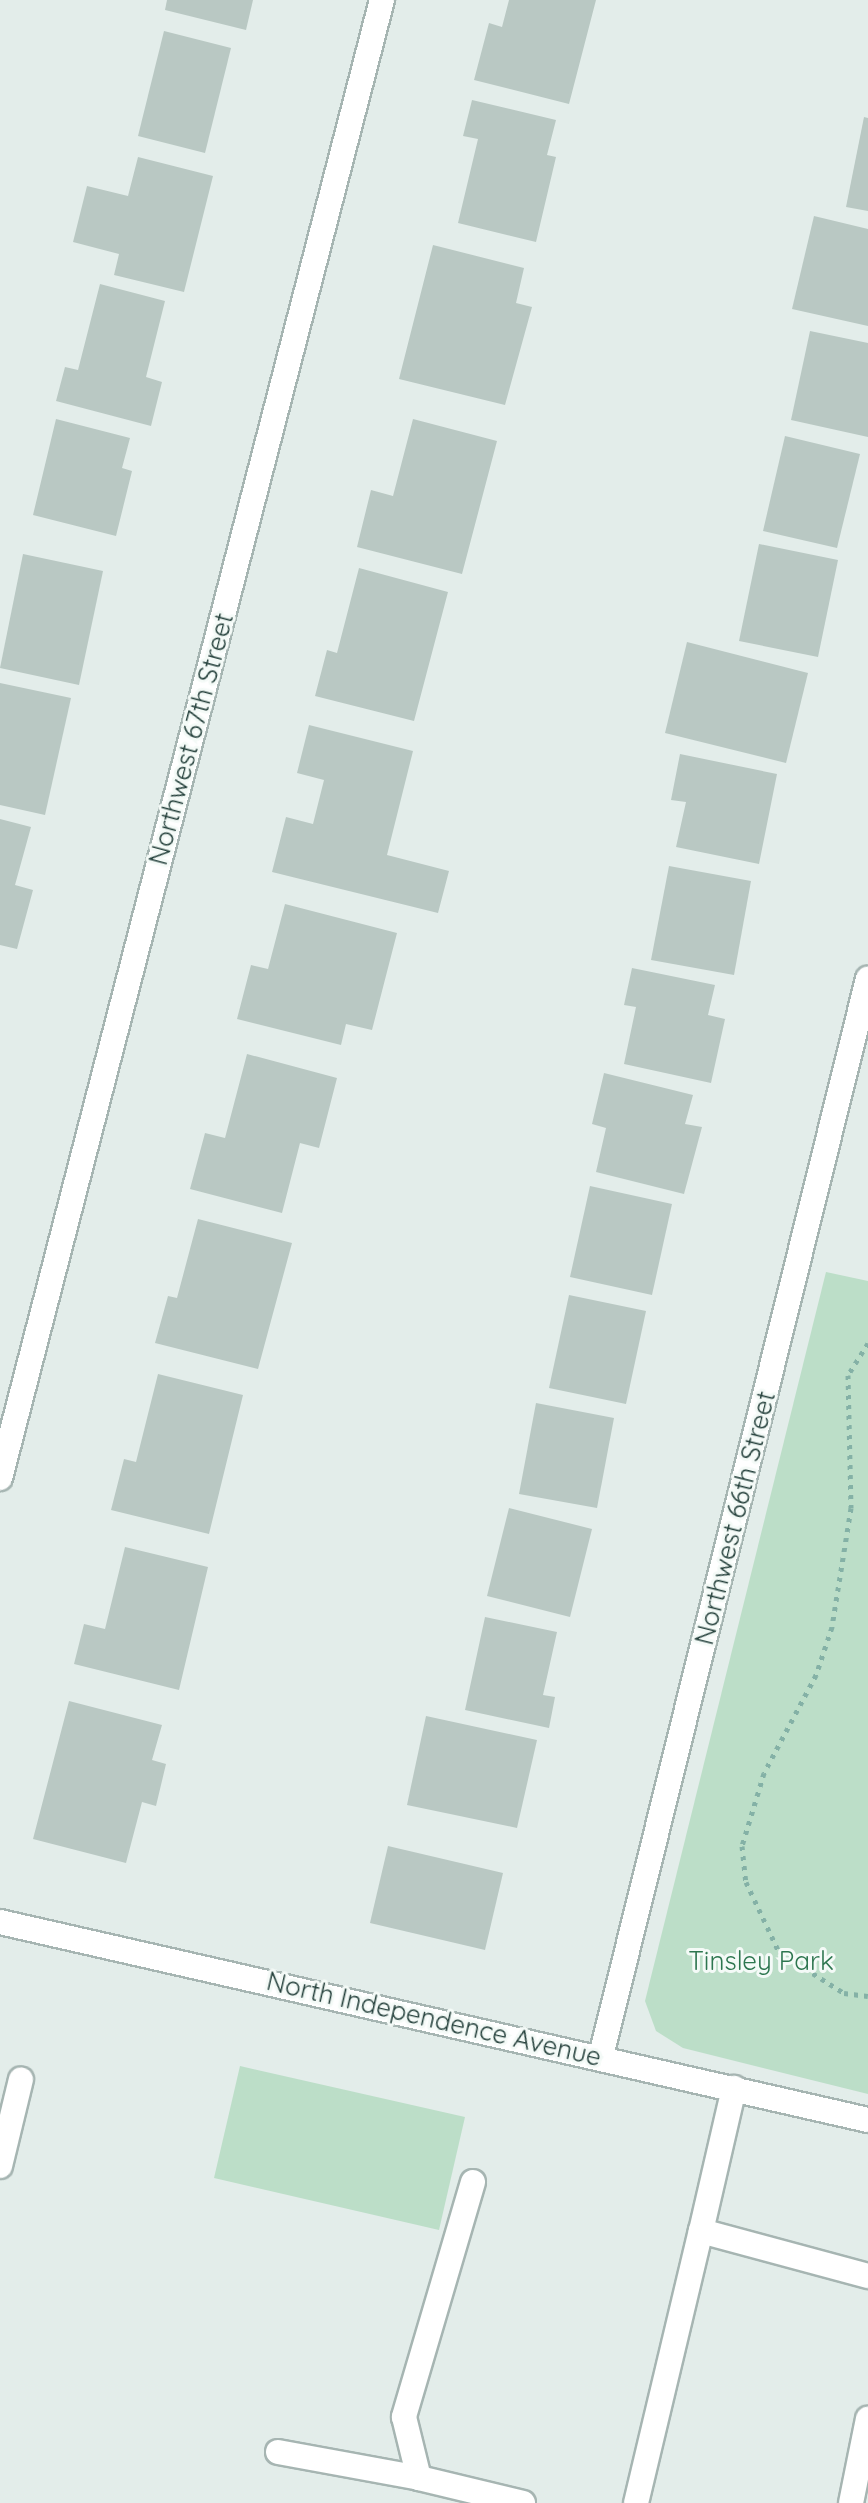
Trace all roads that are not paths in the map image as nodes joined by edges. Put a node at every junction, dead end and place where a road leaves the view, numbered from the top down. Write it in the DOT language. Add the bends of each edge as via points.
graph roads {
  1 [pos="382,0"];
  2 [pos="868,979"];
  3 [pos="0,1478"];
  4 [pos="0,1922"];
  5 [pos="601,2056"];
  6 [pos="21,2079"];
  7 [pos="734,2088"];
  8 [pos="868,2120"];
  9 [pos="0,2166"];
  10 [pos="473,2182"];
  11 [pos="701,2231"];
  12 [pos="868,2276"];
  13 [pos="868,2419"];
  14 [pos="278,2452"];
  15 [pos="419,2478"];
  16 [pos="523,2503"];
  17 [pos="636,2503"];
  18 [pos="851,2503"];
  1 -- 3 [label="street, Northwest 67th Street"];
  2 -- 5 [label="street, Northwest 66th Street"];
  4 -- 5 [label="street, North Independence Avenue"];
  5 -- 7 [label="street, North Independence Avenue"];
  6 -- 9 [label="street"];
  7 -- 8 [label="street, North Independence Avenue"];
  7 -- 11 [label="street"];
  10 -- 15 [label="street" via="404,2417"];
  11 -- 12 [label="street"];
  11 -- 17 [label="street"];
  13 -- 18 [label="street"];
  14 -- 15 [label="street"];
  15 -- 16 [label="street"];
}
